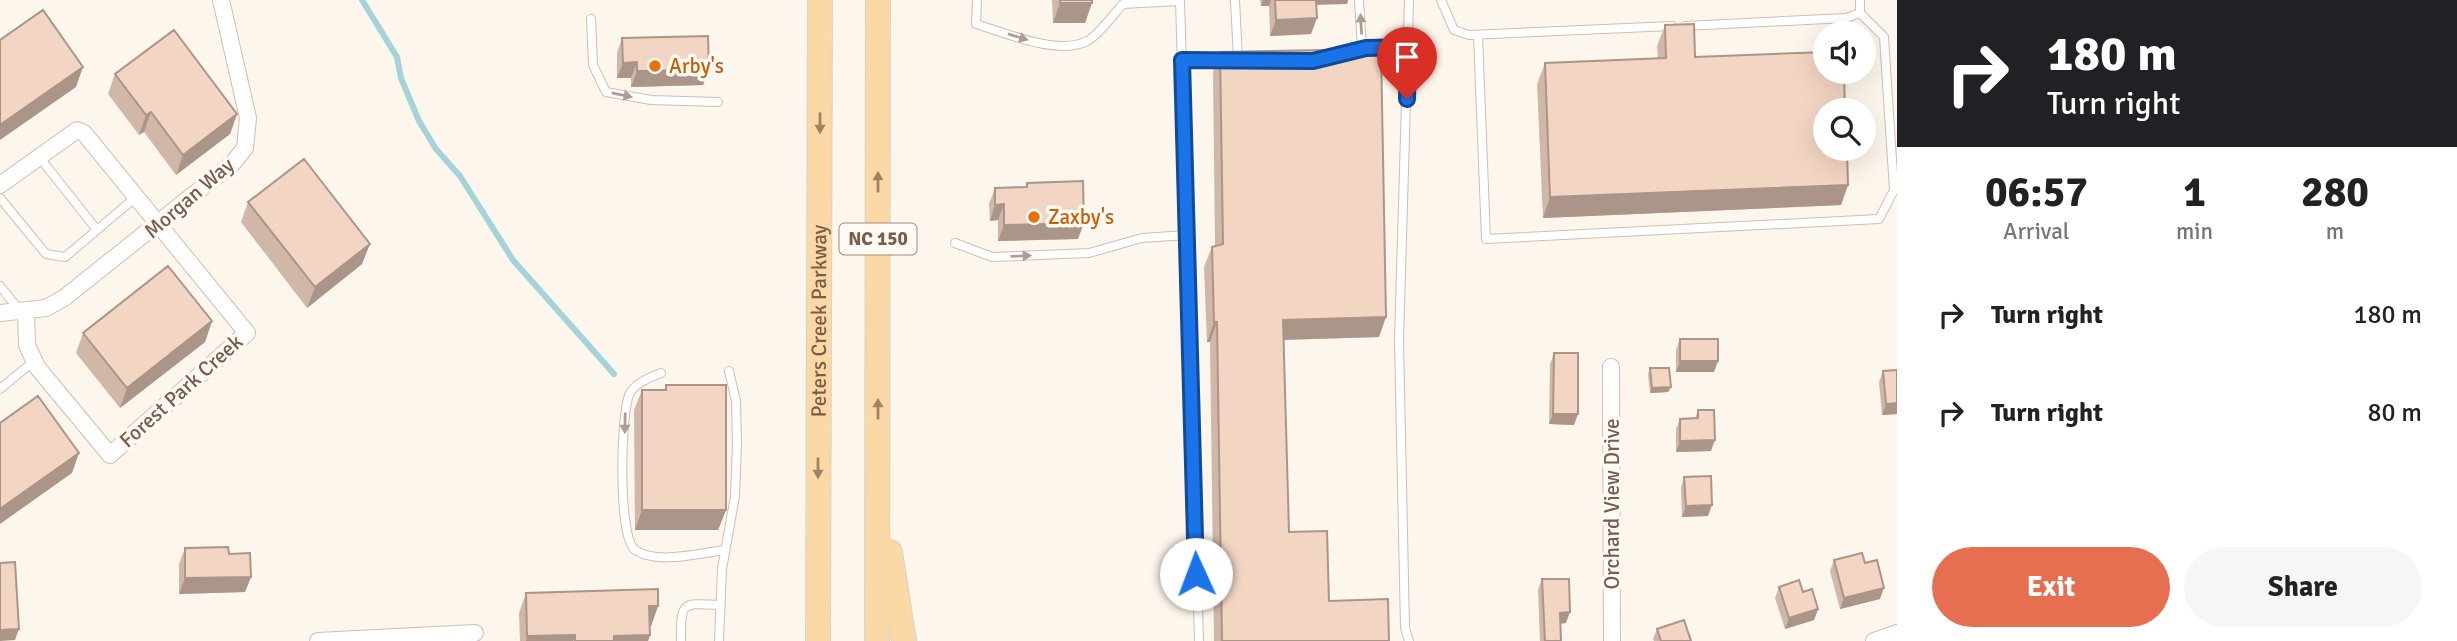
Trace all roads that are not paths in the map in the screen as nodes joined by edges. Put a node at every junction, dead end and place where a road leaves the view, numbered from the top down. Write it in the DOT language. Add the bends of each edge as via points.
graph roads {
  1 [pos="221,0"];
  2 [pos="820,0"];
  3 [pos="878,0"];
  4 [pos="977,0"];
  5 [pos="1235,0"];
  6 [pos="1359,0"];
  7 [pos="1409,0"];
  8 [pos="1441,0"];
  9 [pos="1860,0"];
  10 [pos="1180,1"];
  11 [pos="1860,13"];
  12 [pos="591,19"];
  13 [pos="1478,35"];
  14 [pos="1408,47"];
  15 [pos="1362,48"];
  16 [pos="1342,52"];
  17 [pos="1182,60"];
  18 [pos="1238,60"];
  19 [pos="1250,60"];
  20 [pos="719,102"];
  21 [pos="40,158"];
  22 [pos="0,185"];
  23 [pos="136,197"];
  24 [pos="0,198"];
  25 [pos="159,225"];
  26 [pos="97,230"];
  27 [pos="1186,235"];
  28 [pos="955,243"];
  29 [pos="0,286"];
  30 [pos="24,312"];
  31 [pos="0,313"];
  32 [pos="34,361"];
  33 [pos="1611,367"];
  34 [pos="729,371"];
  35 [pos="661,373"];
  36 [pos="0,389"];
  37 [pos="878,477"];
  38 [pos="818,528"];
  39 [pos="724,550"];
  40 [pos="721,605"];
  41 [pos="475,633"];
  42 [pos="1897,634"];
  43 [pos="318,641"];
  44 [pos="681,641"];
  45 [pos="719,641"];
  46 [pos="801,641"];
  47 [pos="818,641"];
  48 [pos="877,641"];
  49 [pos="904,641"];
  50 [pos="1199,641"];
  51 [pos="1409,641"];
  52 [pos="1612,641"];
  53 [pos="1874,641"];
  1 -- 25 [label="street, Morgan Way" via="248,118 244,148 232,164"];
  2 -- 38 [label="main road, Peters Creek Parkway / NC 150, one-way"];
  37 -- 3 [label="main road, NC 150, one-way"];
  4 -- 10 [label="lane, one-way" via="976,24 1065,46 1088,40 1123,4"];
  5 -- 18 [label="lane"];
  15 -- 6 [label="lane, one-way"];
  7 -- 14 [label="lane"];
  8 -- 13 [label="lane" via="1454,30"];
  9 -- 11 [label="lane"];
  10 -- 17 [label="lane"];
  11 -- 13 [label="lane" via="1846,18"];
  11 -- 13 [label="lane" via="1884,37 1894,190 1879,219 1486,239"];
  12 -- 20 [label="lane, one-way" via="593,65 606,92 651,100"];
  14 -- 15 [label="lane"];
  14 -- 51 [label="lane" via="1399,340 1405,628"];
  15 -- 16 [label="lane"];
  17 -- 18 [label="lane"];
  17 -- 27 [label="lane"];
  18 -- 19 [label="lane"];
  21 -- 22 [label="street"];
  21 -- 23 [label="street" via="77,130"];
  21 -- 26 [label="lane"];
  23 -- 25 [label="street"];
  23 -- 26 [label="lane"];
  24 -- 26 [label="lane" via="46,254 65,257"];
  25 -- 30 [label="street, Morgan Way" via="80,288 46,308"];
  25 -- 32 [label="street, Forest Park Creek" via="247,333 110,455"];
  28 -- 27 [label="lane, one-way" via="992,257 1089,253 1142,238"];
  27 -- 50 [label="lane"];
  29 -- 30 [label="lane"];
  30 -- 31 [label="street, Morgan Way"];
  30 -- 32 [label="street, Forest Park Creek" via="27,345"];
  32 -- 36 [label="lane"];
  33 -- 52 [label="street, Orchard View Drive"];
  34 -- 39 [label="lane" via="736,401 737,444 735,496"];
  35 -- 39 [label="lane, one-way" via="634,387 626,406 624,513 628,540 636,551 649,555"];
  37 -- 48 [label="main road, NC 150"];
  37 -- 49 [label="main road"];
  38 -- 46 [label="main road"];
  38 -- 47 [label="main road, Peters Creek Parkway / NC 150"];
  39 -- 40 [label="lane"];
  40 -- 44 [label="lane" via="685,607 681,611"];
  40 -- 45 [label="lane"];
  41 -- 43 [label="street"];
  42 -- 53 [label="street"];
}
